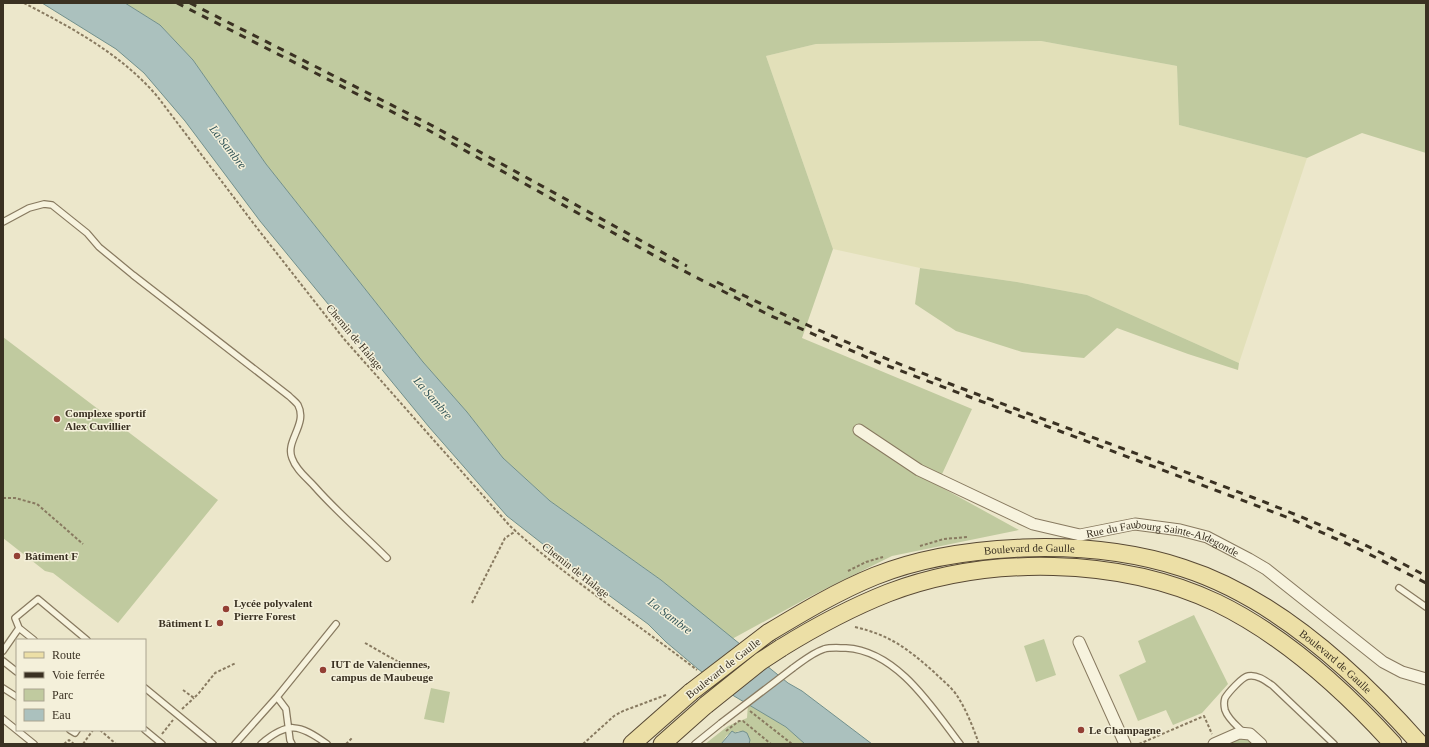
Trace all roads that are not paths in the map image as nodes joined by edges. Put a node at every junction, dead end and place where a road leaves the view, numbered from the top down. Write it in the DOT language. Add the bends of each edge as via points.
graph roads {
  1 [pos="3,222"];
  2 [pos="859,430"];
  3 [pos="387,558"];
  4 [pos="1399,588"];
  5 [pos="1426,607"];
  6 [pos="336,624"];
  7 [pos="19,628"];
  8 [pos="33,639"];
  9 [pos="86,639"];
  10 [pos="1079,642"];
  11 [pos="3,651"];
  12 [pos="3,661"];
  13 [pos="16,671"];
  14 [pos="1426,679"];
  15 [pos="3,688"];
  16 [pos="146,689"];
  17 [pos="16,696"];
  18 [pos="277,697"];
  19 [pos="3,719"];
  20 [pos="289,728"];
  21 [pos="16,729"];
  22 [pos="18,731"];
  23 [pos="146,731"];
  24 [pos="1244,734"];
  25 [pos="1215,743"];
  26 [pos="34,744"];
  27 [pos="162,744"];
  28 [pos="213,744"];
  29 [pos="235,744"];
  30 [pos="261,744"];
  31 [pos="292,744"];
  32 [pos="327,744"];
  33 [pos="632,744"];
  34 [pos="662,744"];
  35 [pos="695,744"];
  36 [pos="960,744"];
  37 [pos="1125,744"];
  38 [pos="1261,744"];
  39 [pos="1334,744"];
  40 [pos="1394,744"];
  41 [pos="1420,744"];
  1 -- 3 [label="lane" via="29,208 44,204 52,205 88,233 98,247 290,396 298,405 300,413 300,422 291,449 294,464 321,495"];
  2 -- 14 [label="street, Rue du Faubourg Sainte-Aldegonde" via="920,470 1033,524 1080,535 1135,524 1180,530 1207,537 1266,569 1383,662 1402,672"];
  4 -- 5 [label="lane"];
  6 -- 18 [label="lane"];
  7 -- 8 [label="lane"];
  7 -- 9 [label="lane" via="15,618 38,599"];
  7 -- 11 [label="lane"];
  10 -- 37 [label="street"];
  12 -- 13 [label="lane"];
  15 -- 17 [label="lane"];
  16 -- 28 [label="lane"];
  18 -- 20 [label="lane" via="286,709"];
  18 -- 29 [label="lane"];
  19 -- 21 [label="lane"];
  20 -- 30 [label="lane" via="276,732"];
  20 -- 31 [label="lane"];
  20 -- 32 [label="lane" via="310,732"];
  22 -- 26 [label="lane"];
  23 -- 27 [label="lane"];
  24 -- 25 [label="street" via="1239,733"];
  24 -- 38 [label="street" via="1250,734"];
  24 -- 39 [label="lane" via="1229,717 1224,703 1226,697 1243,678 1255,676 1273,686"];
  33 -- 41 [label="main road, Boulevard de Gaulle, bridge" via="715,672 768,633 815,605 875,576 947,555 1046,547 1078,548 1137,556 1174,565 1214,580 1245,596 1304,634 1341,664"];
  34 -- 40 [label="main road, Boulevard de Gaulle, bridge" via="756,665 781,648 862,604 894,591 943,577 978,571 1049,567 1102,570 1133,575 1206,599 1244,618 1272,635 1326,677"];
  35 -- 36 [label="lane, bridge" via="813,654 825,649 840,648 873,654 896,670 913,685"];
}
